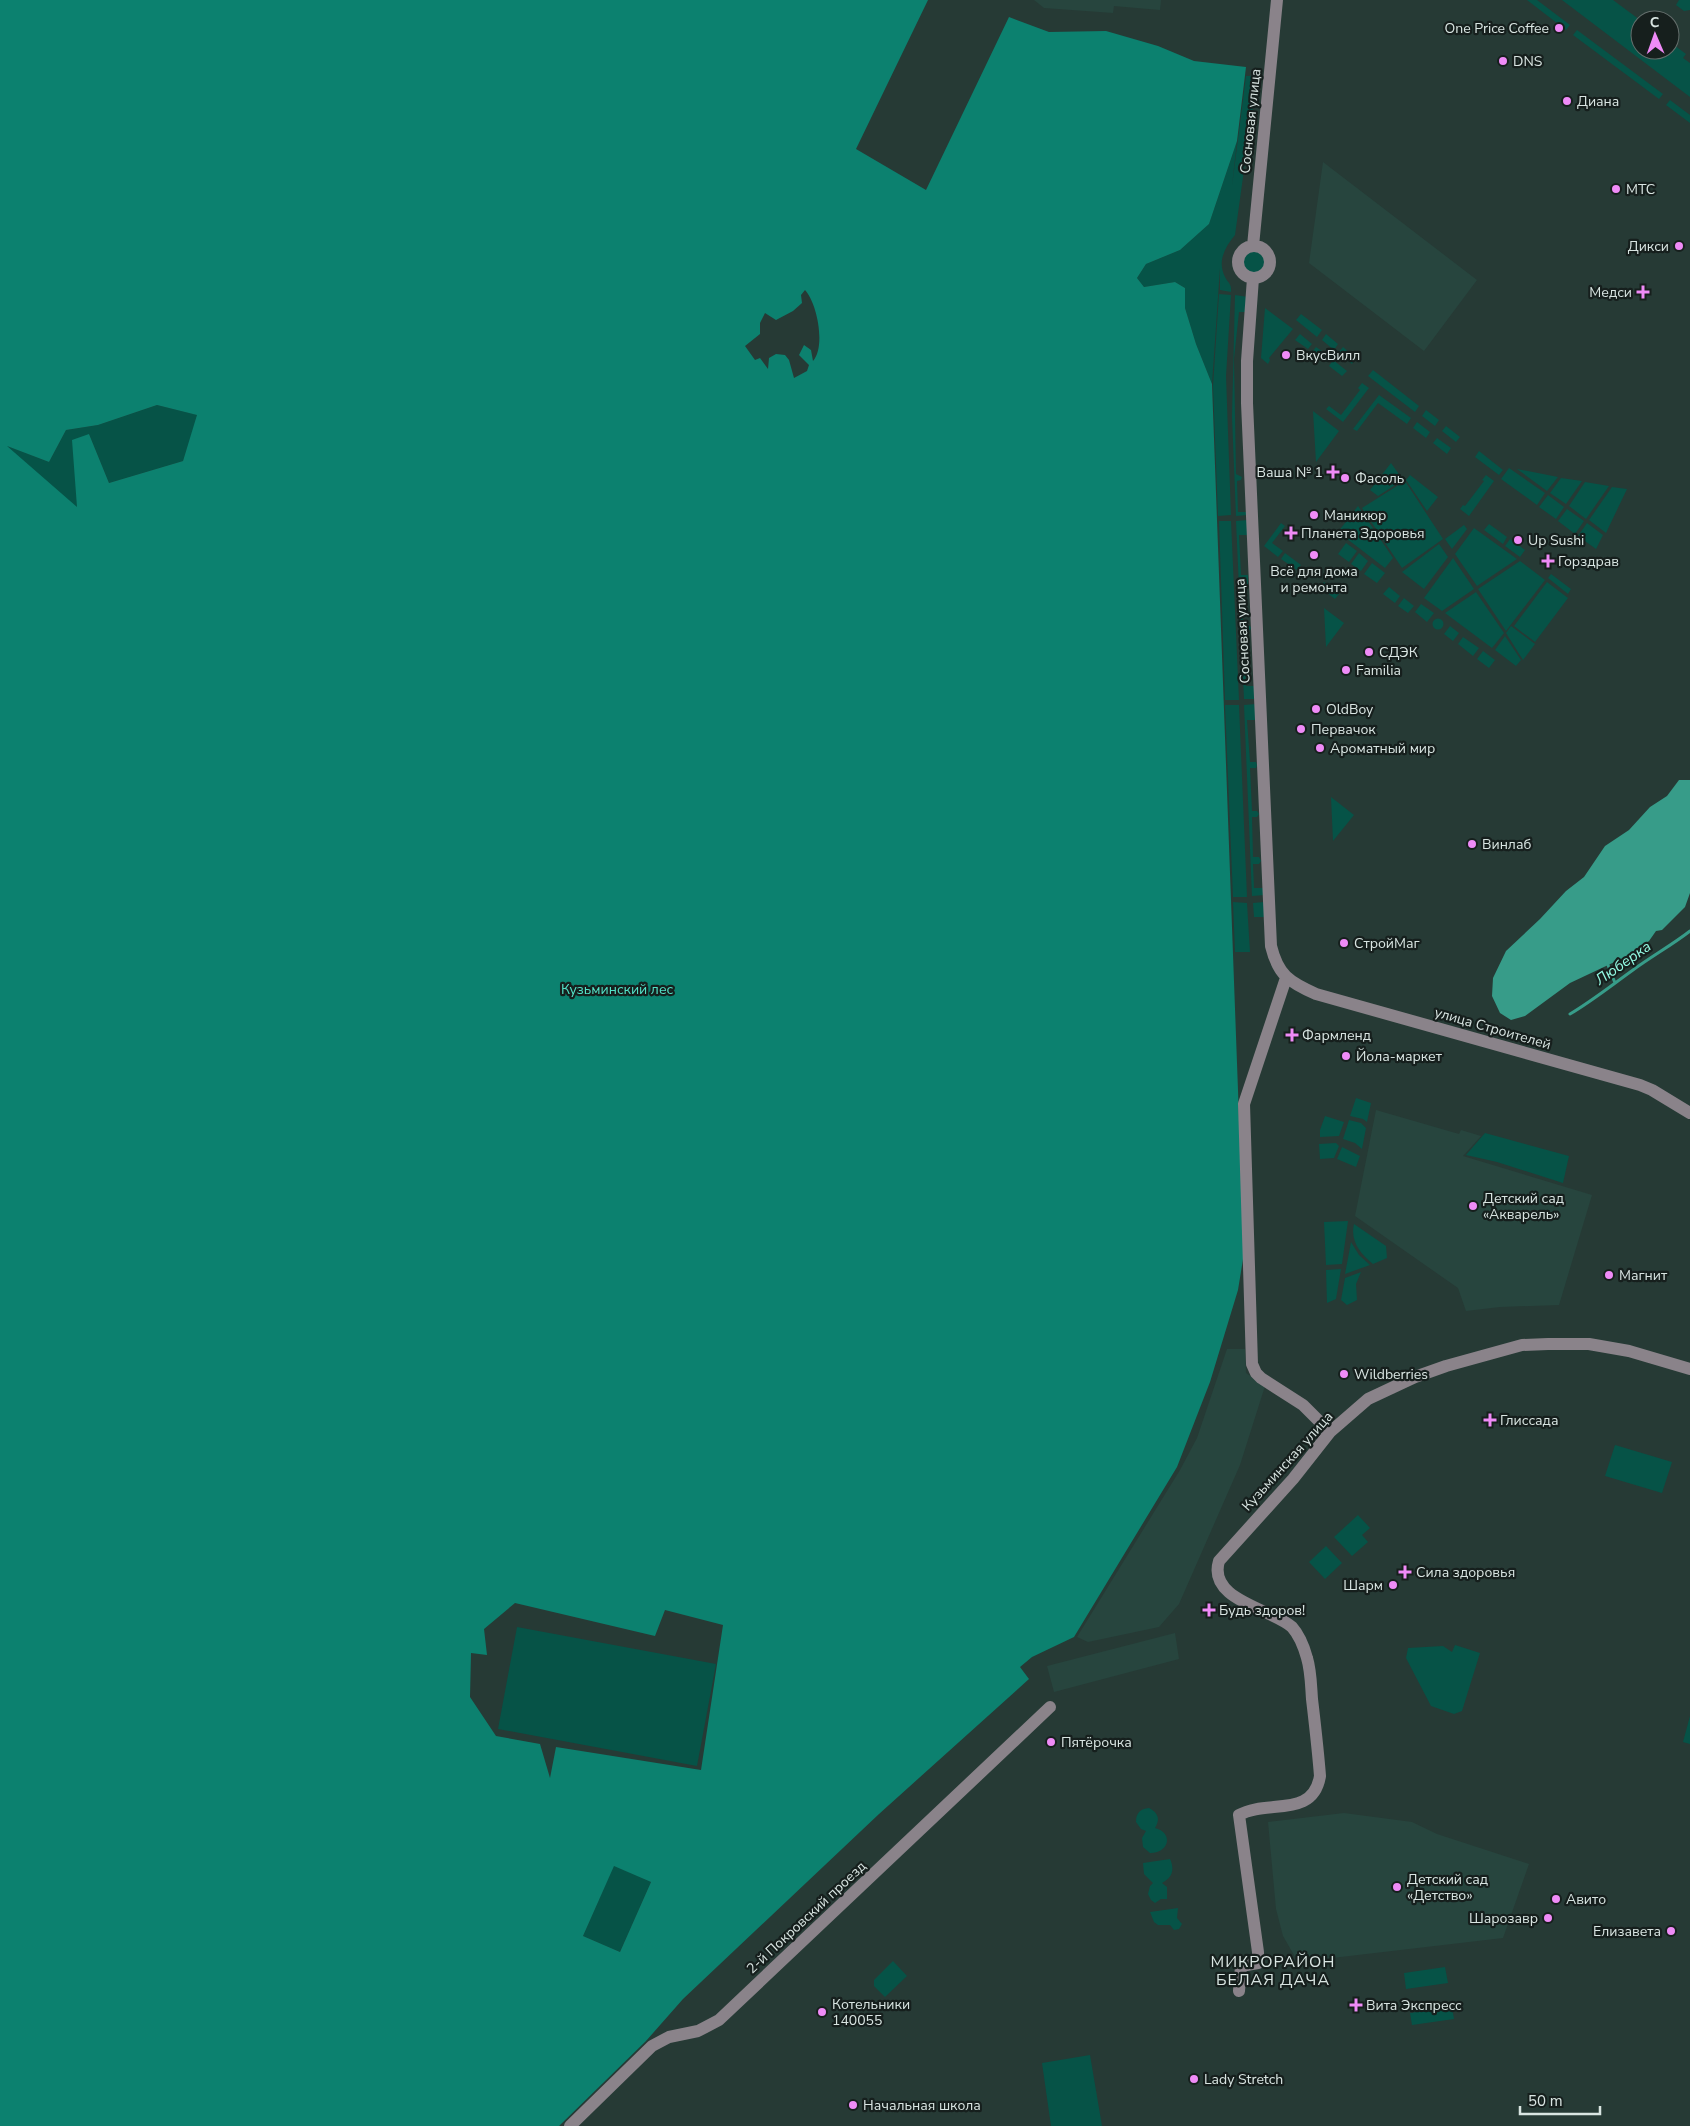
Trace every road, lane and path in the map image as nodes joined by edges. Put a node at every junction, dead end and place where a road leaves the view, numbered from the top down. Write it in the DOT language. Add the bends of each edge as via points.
graph roads {
  1 [pos="1277,0"];
  2 [pos="1253,246"];
  3 [pos="1253,278"];
  4 [pos="1286,978"];
  5 [pos="1690,1112"];
  6 [pos="1690,1368"];
  7 [pos="1330,1432"];
  8 [pos="1050,1707"];
  9 [pos="1239,1990"];
  10 [pos="570,2126"];
  1 -- 2 [label="street, Сосновая улица"];
  2 -- 3 [label="street" via="1240,253 1237,264 1241,273"];
  2 -- 3 [label="street" via="1264,249 1270,263 1263,276"];
  3 -- 4 [label="street, Сосновая улица" via="1247,403 1271,946 1275,964"];
  4 -- 5 [label="street, улица Строителей" via="1316,994 1640,1085"];
  4 -- 7 [label="street" via="1244,1104 1252,1364 1261,1378 1303,1405"];
  6 -- 7 [label="street, Кузьминская улица" via="1589,1344 1522,1345 1415,1377 1368,1399"];
  7 -- 9 [label="street, Кузьминская улица" via="1219,1562 1217,1569 1217,1577 1232,1594 1283,1620 1300,1637 1308,1660 1320,1776 1313,1794 1301,1803 1239,1814 1258,1952 1258,1964 1241,1966"];
  8 -- 10 [label="street, 2-й Покровский проезд" via="719,2020 698,2031 669,2037 652,2046"];
}
